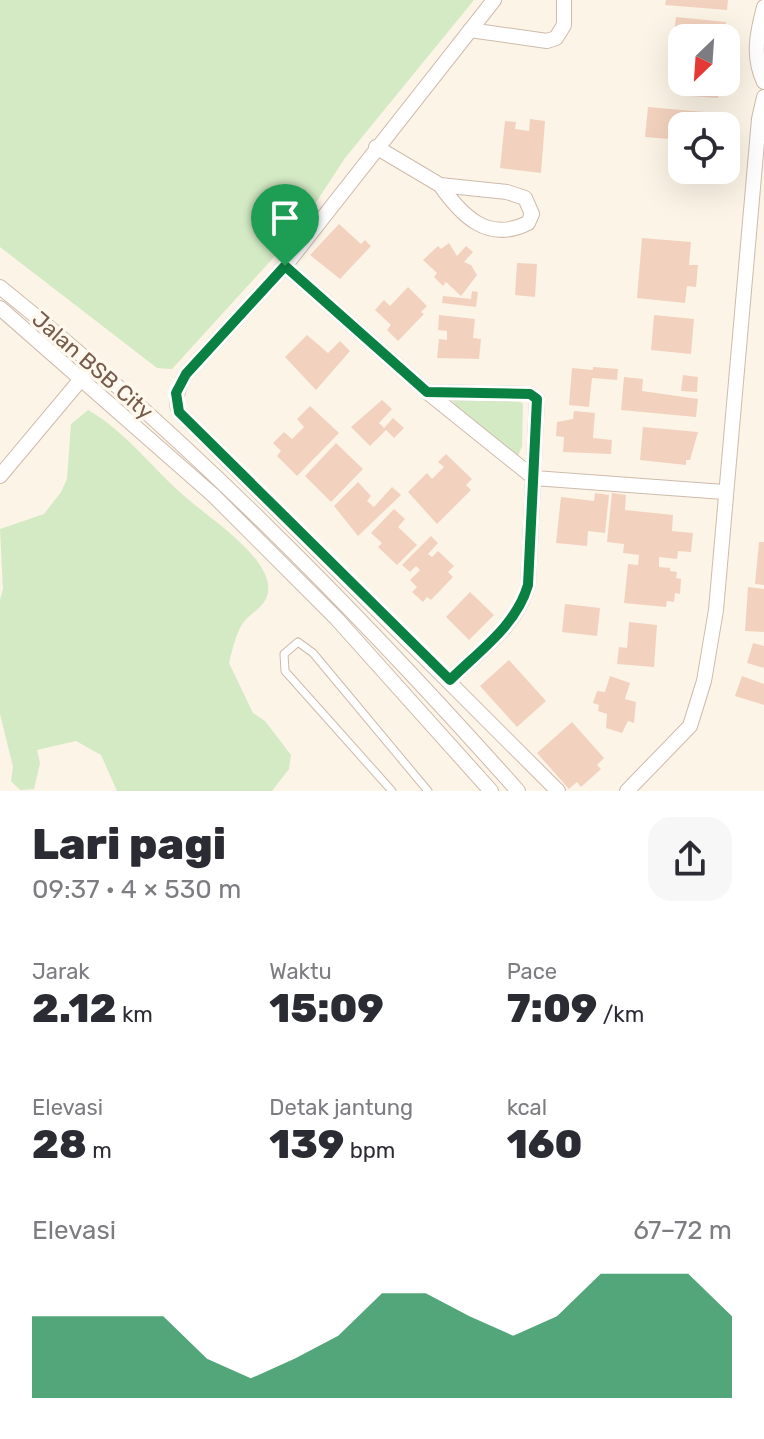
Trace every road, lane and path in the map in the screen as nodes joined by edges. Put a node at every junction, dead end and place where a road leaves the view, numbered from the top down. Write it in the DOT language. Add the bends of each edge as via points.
graph roads {
  1 [pos="494,0"];
  2 [pos="564,0"];
  3 [pos="764,7"];
  4 [pos="470,30"];
  5 [pos="764,82"];
  6 [pos="764,97"];
  7 [pos="376,147"];
  8 [pos="440,185"];
  9 [pos="285,266"];
  10 [pos="0,287"];
  11 [pos="0,308"];
  12 [pos="95,363"];
  13 [pos="82,377"];
  14 [pos="427,392"];
  15 [pos="0,476"];
  16 [pos="534,478"];
  17 [pos="724,492"];
  18 [pos="450,680"];
  19 [pos="392,791"];
  20 [pos="428,791"];
  21 [pos="491,791"];
  22 [pos="518,791"];
  23 [pos="558,791"];
  24 [pos="627,791"];
  1 -- 4 [label="street"];
  2 -- 4 [label="street" via="564,25 547,41"];
  3 -- 5 [label="street" via="757,66"];
  4 -- 7 [label="street"];
  6 -- 17 [label="street"];
  7 -- 8 [label="street"];
  7 -- 9 [label="street"];
  8 -- 8 [label="street" via="478,226 517,228 532,214 518,195"];
  9 -- 14 [label="street"];
  9 -- 18 [label="street" via="186,374 176,393 179,412"];
  10 -- 12 [label="street, Jalan BSB City"];
  11 -- 13 [label="street, Jalan BSB City"];
  12 -- 13 [label="street"];
  12 -- 22 [label="street, Jalan BSB City" via="225,482 378,637"];
  13 -- 15 [label="street"];
  13 -- 21 [label="street, Jalan BSB City" via="213,495 336,618"];
  14 -- 16 [label="street"];
  14 -- 16 [label="street" via="534,396"];
  16 -- 17 [label="street"];
  16 -- 18 [label="street" via="523,601 515,617"];
  17 -- 24 [label="street" via="716,610 698,706 690,726"];
  18 -- 23 [label="street"];
  19 -- 20 [label="lane" via="285,671 284,654 290,646 298,642 313,653"];
}
